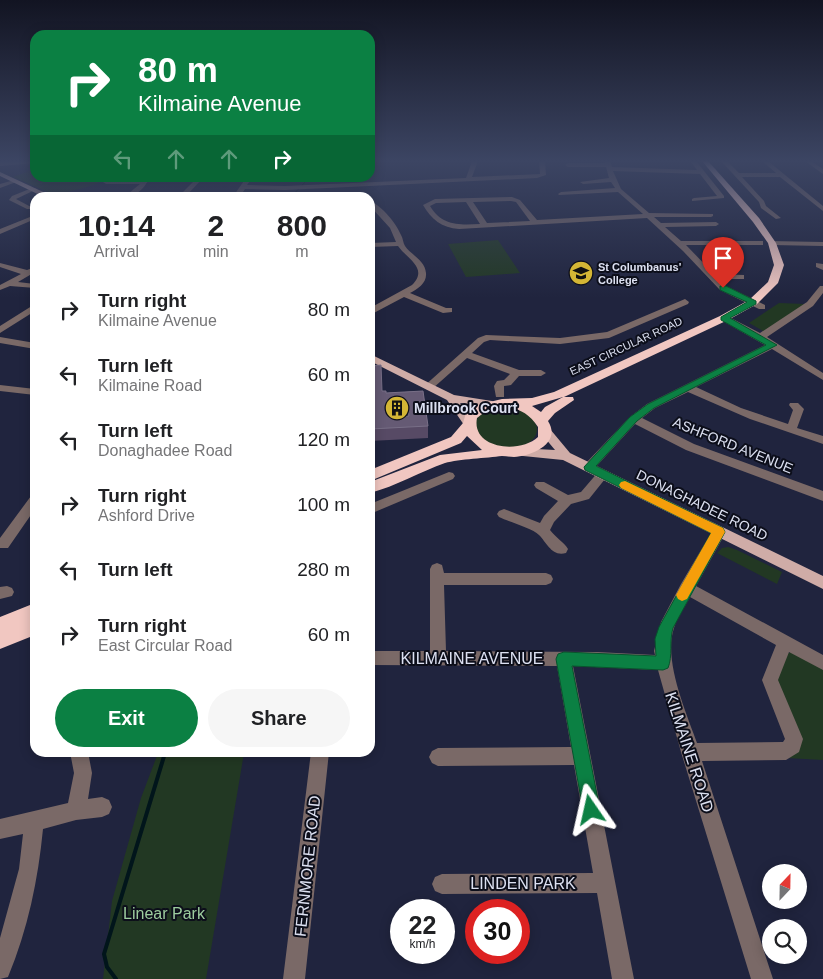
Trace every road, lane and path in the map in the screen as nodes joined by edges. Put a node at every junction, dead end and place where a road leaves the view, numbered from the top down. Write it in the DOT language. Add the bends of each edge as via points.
graph roads {
  1 [pos="27,207"];
  2 [pos="375,207"];
  3 [pos="427,207"];
  4 [pos="474,207"];
  5 [pos="522,207"];
  6 [pos="639,207"];
  7 [pos="745,207"];
  8 [pos="749,207"];
  9 [pos="763,207"];
  10 [pos="30,208"];
  11 [pos="649,215"];
  12 [pos="711,215"];
  13 [pos="778,217"];
  14 [pos="30,219"];
  15 [pos="535,223"];
  16 [pos="716,224"];
  17 [pos="660,225"];
  18 [pos="485,226"];
  19 [pos="0,232"];
  20 [pos="680,243"];
  21 [pos="777,243"];
  22 [pos="400,244"];
  23 [pos="760,244"];
  24 [pos="823,244"];
  25 [pos="375,245"];
  26 [pos="3,265"];
  27 [pos="30,271"];
  28 [pos="30,272"];
  29 [pos="712,276"];
  30 [pos="741,277"];
  31 [pos="4,286"];
  32 [pos="30,286"];
  33 [pos="823,288"];
  34 [pos="403,293"];
  35 [pos="685,302"];
  36 [pos="758,304"];
  37 [pos="375,309"];
  38 [pos="30,310"];
  39 [pos="449,310"];
  40 [pos="728,321"];
  41 [pos="0,330"];
  42 [pos="760,337"];
  43 [pos="0,340"];
  44 [pos="30,345"];
  45 [pos="772,345"];
  46 [pos="466,354"];
  47 [pos="375,360"];
  48 [pos="517,373"];
  49 [pos="541,373"];
  50 [pos="823,377"];
  51 [pos="428,387"];
  52 [pos="687,387"];
  53 [pos="0,388"];
  54 [pos="30,391"];
  55 [pos="451,398"];
  56 [pos="496,399"];
  57 [pos="512,404"];
  58 [pos="794,405"];
  59 [pos="634,419"];
  60 [pos="468,424"];
  61 [pos="543,426"];
  62 [pos="791,430"];
  63 [pos="823,440"];
  64 [pos="512,452"];
  65 [pos="566,456"];
  66 [pos="589,467"];
  67 [pos="375,474"];
  68 [pos="602,474"];
  69 [pos="449,476"];
  70 [pos="540,485"];
  71 [pos="375,486"];
  72 [pos="823,496"];
  73 [pos="567,500"];
  74 [pos="30,506"];
  75 [pos="375,507"];
  76 [pos="504,514"];
  77 [pos="543,530"];
  78 [pos="718,532"];
  79 [pos="3,544"];
  80 [pos="561,548"];
  81 [pos="546,580"];
  82 [pos="823,583"];
  83 [pos="686,588"];
  84 [pos="30,613"];
  85 [pos="0,625"];
  86 [pos="30,628"];
  87 [pos="0,641"];
  88 [pos="784,642"];
  89 [pos="375,658"];
  90 [pos="438,658"];
  91 [pos="564,659"];
  92 [pos="663,663"];
  93 [pos="823,663"];
  94 [pos="690,752"];
  95 [pos="581,756"];
  96 [pos="80,757"];
  97 [pos="319,757"];
  98 [pos="438,757"];
  99 [pos="102,807"];
  100 [pos="76,810"];
  101 [pos="34,822"];
  102 [pos="0,829"];
  103 [pos="605,883"];
  104 [pos="442,884"];
  105 [pos="0,969"];
  106 [pos="294,979"];
  107 [pos="623,979"];
  108 [pos="762,979"];
  1 -- 10 [label="street"];
  2 -- 22 [label="street" via="398,234"];
  3 -- 18 [label="street" via="448,226"];
  4 -- 18 [label="street"];
  5 -- 15 [label="street"];
  6 -- 11 [label="street"];
  7 -- 21 [label="highway, EAST CIRCULAR ROAD"];
  8 -- 21 [label="highway, EAST CIRCULAR ROAD"];
  9 -- 13 [label="street"];
  11 -- 12 [label="street"];
  11 -- 15 [label="street"];
  11 -- 17 [label="street"];
  14 -- 19 [label="street"];
  15 -- 18 [label="street"];
  16 -- 17 [label="street"];
  17 -- 20 [label="street"];
  20 -- 23 [label="street"];
  20 -- 29 [label="street"];
  21 -- 24 [label="street"];
  21 -- 36 [label="highway, EAST CIRCULAR ROAD" via="788,266 786,274 779,291"];
  22 -- 25 [label="street"];
  22 -- 34 [label="street" via="422,268 423,275 421,282"];
  26 -- 27 [label="street"];
  28 -- 31 [label="street"];
  29 -- 30 [label="street"];
  29 -- 36 [label="street" via="732,294"];
  31 -- 32 [label="street"];
  33 -- 42 [label="street" via="810,304"];
  34 -- 37 [label="street"];
  34 -- 39 [label="street"];
  35 -- 46 [label="street" via="609,335 560,341 496,336 481,340"];
  36 -- 40 [label="highway, EAST CIRCULAR ROAD"];
  38 -- 41 [label="street"];
  40 -- 42 [label="street"];
  40 -- 57 [label="highway, EAST CIRCULAR ROAD" via="558,395"];
  40 -- 61 [label="highway, EAST CIRCULAR ROAD" via="556,406 546,413"];
  42 -- 45 [label="street"];
  43 -- 44 [label="street"];
  45 -- 50 [label="street"];
  45 -- 52 [label="street"];
  46 -- 48 [label="street"];
  46 -- 51 [label="street"];
  47 -- 51 [label="main road"];
  48 -- 49 [label="street"];
  48 -- 56 [label="street" via="508,382 498,382"];
  51 -- 55 [label="main road"];
  52 -- 59 [label="street"];
  52 -- 62 [label="street" via="732,410"];
  53 -- 54 [label="street"];
  55 -- 56 [label="main road"];
  55 -- 60 [label="main road"];
  56 -- 57 [label="highway"];
  56 -- 60 [label="highway" via="476,410"];
  57 -- 61 [label="highway" via="531,410 538,415"];
  58 -- 62 [label="street" via="799,409"];
  59 -- 66 [label="street"];
  59 -- 72 [label="street, ASHFORD AVENUE" via="690,447"];
  60 -- 64 [label="highway" via="470,433 480,443 494,450"];
  60 -- 67 [label="highway" via="456,440"];
  61 -- 64 [label="highway" via="543,439 537,445"];
  61 -- 65 [label="main road, DONAGHADEE ROAD"];
  62 -- 63 [label="street"];
  64 -- 65 [label="main road, DONAGHADEE ROAD"];
  64 -- 71 [label="highway" via="446,458"];
  65 -- 66 [label="main road, DONAGHADEE ROAD"];
  66 -- 68 [label="main road, DONAGHADEE ROAD"];
  68 -- 73 [label="street" via="584,496"];
  68 -- 78 [label="main road, DONAGHADEE ROAD"];
  69 -- 75 [label="street"];
  70 -- 73 [label="street"];
  73 -- 77 [label="street"];
  74 -- 79 [label="street"];
  76 -- 77 [label="street"];
  77 -- 80 [label="street" via="552,543"];
  78 -- 82 [label="main road, DONAGHADEE ROAD"];
  78 -- 83 [label="street, KILMAINE ROAD"];
  81 -- 90 [label="street" via="437,574"];
  83 -- 88 [label="street"];
  83 -- 92 [label="street, KILMAINE ROAD" via="662,639"];
  84 -- 85 [label="highway"];
  86 -- 87 [label="highway"];
  88 -- 93 [label="street"];
  88 -- 94 [label="street" via="770,680 794,739 793,746 786,751"];
  89 -- 90 [label="street, KILMAINE AVENUE"];
  90 -- 91 [label="street, KILMAINE AVENUE"];
  91 -- 92 [label="street, KILMAINE AVENUE"];
  91 -- 95 [label="street"];
  92 -- 94 [label="street, KILMAINE ROAD"];
  94 -- 108 [label="street, KILMAINE ROAD"];
  95 -- 98 [label="street"];
  95 -- 103 [label="street"];
  96 -- 100 [label="street" via="82,773"];
  97 -- 106 [label="street, FERNMORE ROAD"];
  99 -- 100 [label="street"];
  100 -- 101 [label="street"];
  101 -- 102 [label="street"];
  101 -- 105 [label="street" via="29,869 16,924"];
  103 -- 104 [label="street, LINDEN PARK"];
  103 -- 107 [label="street"];
}
